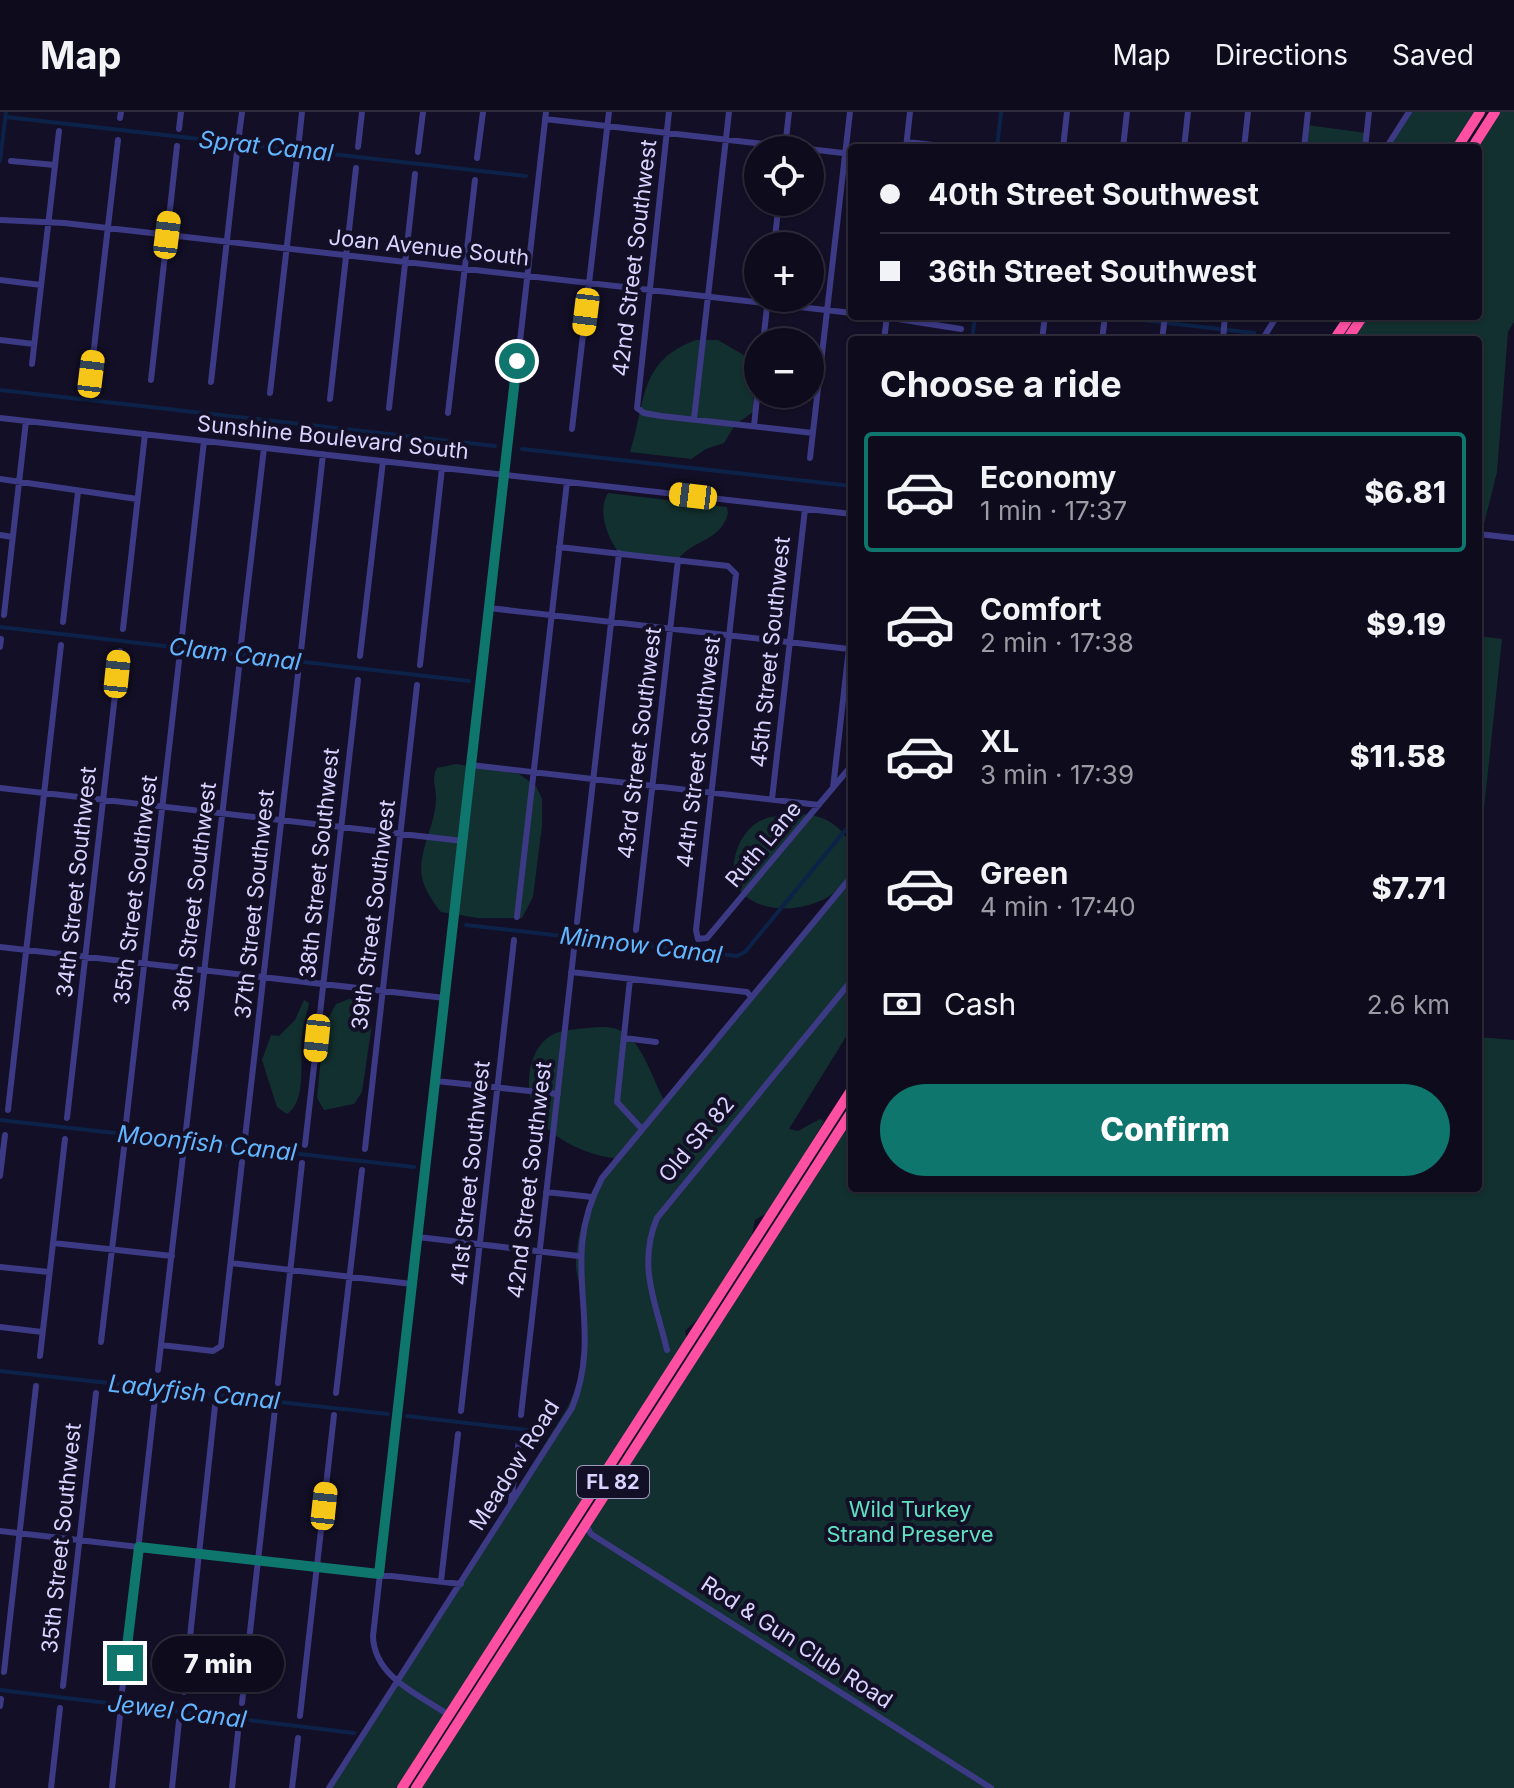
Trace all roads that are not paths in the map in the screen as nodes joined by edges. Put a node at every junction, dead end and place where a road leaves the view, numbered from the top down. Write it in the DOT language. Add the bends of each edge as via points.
graph roads {
  1 [pos="181,112"];
  2 [pos="242,112"];
  3 [pos="302,112"];
  4 [pos="362,112"];
  5 [pos="423,112"];
  6 [pos="483,112"];
  7 [pos="609,112"];
  8 [pos="669,112"];
  9 [pos="729,112"];
  10 [pos="789,112"];
  11 [pos="850,112"];
  12 [pos="910,112"];
  13 [pos="1067,112"];
  14 [pos="1127,112"];
  15 [pos="1188,112"];
  16 [pos="1248,112"];
  17 [pos="1308,112"];
  18 [pos="1369,112"];
  19 [pos="1409,112"];
  20 [pos="1480,112"];
  21 [pos="1495,112"];
  22 [pos="545,116"];
  23 [pos="607,126"];
  24 [pos="179,129"];
  25 [pos="59,131"];
  26 [pos="667,133"];
  27 [pos="239,135"];
  28 [pos="786,136"];
  29 [pos="118,140"];
  30 [pos="299,140"];
  31 [pos="726,140"];
  32 [pos="744,142"];
  33 [pos="848,144"];
  34 [pos="906,144"];
  35 [pos="1063,144"];
  36 [pos="1123,144"];
  37 [pos="1184,144"];
  38 [pos="1244,144"];
  39 [pos="1304,144"];
  40 [pos="1365,144"];
  41 [pos="1389,144"];
  42 [pos="1460,144"];
  43 [pos="1475,144"];
  44 [pos="177,146"];
  45 [pos="358,147"];
  46 [pos="237,151"];
  47 [pos="418,152"];
  48 [pos="824,152"];
  49 [pos="848,154"];
  50 [pos="297,158"];
  51 [pos="477,158"];
  52 [pos="11,161"];
  53 [pos="55,165"];
  54 [pos="356,168"];
  55 [pos="415,174"];
  56 [pos="475,180"];
  57 [pos="1,220"];
  58 [pos="48,225"];
  59 [pos="108,228"];
  60 [pos="167,235"];
  61 [pos="227,242"];
  62 [pos="286,249"];
  63 [pos="346,255"];
  64 [pos="405,262"];
  65 [pos="465,269"];
  66 [pos="527,276"];
  67 [pos="0,280"];
  68 [pos="589,283"];
  69 [pos="41,285"];
  70 [pos="648,290"];
  71 [pos="708,297"];
  72 [pos="744,299"];
  73 [pos="824,310"];
  74 [pos="827,310"];
  75 [pos="848,313"];
  76 [pos="910,320"];
  77 [pos="961,329"];
  78 [pos="0,340"];
  79 [pos="34,344"];
  80 [pos="32,364"];
  81 [pos="91,374"];
  82 [pos="151,380"];
  83 [pos="211,382"];
  84 [pos="270,393"];
  85 [pos="330,399"];
  86 [pos="389,408"];
  87 [pos="756,408"];
  88 [pos="448,413"];
  89 [pos="0,418"];
  90 [pos="694,419"];
  91 [pos="26,421"];
  92 [pos="754,426"];
  93 [pos="572,429"];
  94 [pos="813,433"];
  95 [pos="145,434"];
  96 [pos="204,441"];
  97 [pos="264,448"];
  98 [pos="323,454"];
  99 [pos="810,458"];
  100 [pos="383,461"];
  101 [pos="442,468"];
  102 [pos="504,475"];
  103 [pos="0,479"];
  104 [pos="18,482"];
  105 [pos="567,482"];
  106 [pos="78,492"];
  107 [pos="137,499"];
  108 [pos="805,509"];
  109 [pos="848,514"];
  110 [pos="1482,534"];
  111 [pos="0,535"];
  112 [pos="12,537"];
  113 [pos="1514,538"];
  114 [pos="559,547"];
  115 [pos="619,553"];
  116 [pos="678,560"];
  117 [pos="3,592"];
  118 [pos="489,608"];
  119 [pos="4,615"];
  120 [pos="551,615"];
  121 [pos="63,622"];
  122 [pos="611,622"];
  123 [pos="123,629"];
  124 [pos="670,629"];
  125 [pos="730,635"];
  126 [pos="182,636"];
  127 [pos="1,639"];
  128 [pos="789,642"];
  129 [pos="241,644"];
  130 [pos="848,644"];
  131 [pos="61,645"];
  132 [pos="0,647"];
  133 [pos="120,651"];
  134 [pos="301,651"];
  135 [pos="360,656"];
  136 [pos="848,660"];
  137 [pos="179,661"];
  138 [pos="420,665"];
  139 [pos="239,668"];
  140 [pos="298,674"];
  141 [pos="358,680"];
  142 [pos="417,685"];
  143 [pos="843,700"];
  144 [pos="848,701"];
  145 [pos="471,765"];
  146 [pos="848,770"];
  147 [pos="534,772"];
  148 [pos="593,779"];
  149 [pos="652,785"];
  150 [pos="0,788"];
  151 [pos="833,788"];
  152 [pos="712,792"];
  153 [pos="44,793"];
  154 [pos="772,799"];
  155 [pos="103,800"];
  156 [pos="819,805"];
  157 [pos="162,806"];
  158 [pos="222,813"];
  159 [pos="282,820"];
  160 [pos="341,826"];
  161 [pos="401,833"];
  162 [pos="463,841"];
  163 [pos="848,881"];
  164 [pos="517,917"];
  165 [pos="577,922"];
  166 [pos="636,930"];
  167 [pos="698,939"];
  168 [pos="514,940"];
  169 [pos="0,947"];
  170 [pos="574,949"];
  171 [pos="26,950"];
  172 [pos="85,956"];
  173 [pos="144,963"];
  174 [pos="204,970"];
  175 [pos="571,972"];
  176 [pos="264,977"];
  177 [pos="630,979"];
  178 [pos="323,984"];
  179 [pos="848,985"];
  180 [pos="382,991"];
  181 [pos="751,997"];
  182 [pos="445,998"];
  183 [pos="624,1038"];
  184 [pos="656,1042"];
  185 [pos="436,1081"];
  186 [pos="497,1088"];
  187 [pos="558,1094"];
  188 [pos="848,1095"];
  189 [pos="8,1110"];
  190 [pos="848,1117"];
  191 [pos="67,1118"];
  192 [pos="126,1123"];
  193 [pos="641,1128"];
  194 [pos="186,1130"];
  195 [pos="5,1135"];
  196 [pos="245,1138"];
  197 [pos="65,1139"];
  198 [pos="305,1145"];
  199 [pos="124,1148"];
  200 [pos="365,1149"];
  201 [pos="183,1156"];
  202 [pos="242,1162"];
  203 [pos="302,1163"];
  204 [pos="362,1170"];
  205 [pos="0,1176"];
  206 [pos="546,1192"];
  207 [pos="592,1197"];
  208 [pos="418,1237"];
  209 [pos="53,1243"];
  210 [pos="480,1245"];
  211 [pos="112,1249"];
  212 [pos="539,1251"];
  213 [pos="172,1256"];
  214 [pos="579,1256"];
  215 [pos="231,1263"];
  216 [pos="0,1267"];
  217 [pos="290,1270"];
  218 [pos="49,1272"];
  219 [pos="350,1276"];
  220 [pos="727,1282"];
  221 [pos="412,1284"];
  222 [pos="0,1327"];
  223 [pos="42,1332"];
  224 [pos="101,1342"];
  225 [pos="161,1345"];
  226 [pos="667,1350"];
  227 [pos="40,1356"];
  228 [pos="692,1361"];
  229 [pos="675,1363"];
  230 [pos="158,1370"];
  231 [pos="278,1383"];
  232 [pos="36,1386"];
  233 [pos="96,1393"];
  234 [pos="336,1393"];
  235 [pos="155,1399"];
  236 [pos="215,1406"];
  237 [pos="275,1409"];
  238 [pos="461,1411"];
  239 [pos="334,1415"];
  240 [pos="521,1415"];
  241 [pos="458,1434"];
  242 [pos="644,1434"];
  243 [pos="626,1438"];
  244 [pos="519,1440"];
  245 [pos="511,1506"];
  246 [pos="586,1525"];
  247 [pos="0,1531"];
  248 [pos="20,1533"];
  249 [pos="79,1540"];
  250 [pos="139,1547"];
  251 [pos="198,1554"];
  252 [pos="258,1561"];
  253 [pos="317,1567"];
  254 [pos="379,1574"];
  255 [pos="441,1581"];
  256 [pos="461,1584"];
  257 [pos="4,1672"];
  258 [pos="399,1681"];
  259 [pos="63,1686"];
  260 [pos="122,1692"];
  261 [pos="184,1692"];
  262 [pos="1,1699"];
  263 [pos="242,1703"];
  264 [pos="0,1706"];
  265 [pos="60,1708"];
  266 [pos="449,1715"];
  267 [pos="120,1716"];
  268 [pos="300,1716"];
  269 [pos="179,1721"];
  270 [pos="459,1722"];
  271 [pos="238,1732"];
  272 [pos="298,1738"];
  273 [pos="51,1788"];
  274 [pos="112,1788"];
  275 [pos="172,1788"];
  276 [pos="232,1788"];
  277 [pos="292,1788"];
  278 [pos="329,1788"];
  279 [pos="402,1788"];
  280 [pos="416,1788"];
  281 [pos="991,1788"];
  1 -- 24 [label="street"];
  2 -- 27 [label="street"];
  3 -- 30 [label="street"];
  4 -- 45 [label="street"];
  5 -- 47 [label="street"];
  6 -- 51 [label="street"];
  7 -- 23 [label="street"];
  8 -- 26 [label="street, 42nd Street Southwest"];
  9 -- 31 [label="street"];
  10 -- 28 [label="street"];
  11 -- 33 [label="street"];
  12 -- 34 [label="street"];
  13 -- 35 [label="street"];
  14 -- 36 [label="street"];
  15 -- 37 [label="street"];
  16 -- 38 [label="street"];
  17 -- 39 [label="street"];
  18 -- 40 [label="street"];
  19 -- 41 [label="street"];
  20 -- 42 [label="highway"];
  21 -- 43 [label="highway"];
  22 -- 23 [label="street"];
  22 -- 66 [label="street"];
  23 -- 26 [label="street"];
  23 -- 68 [label="street"];
  25 -- 53 [label="street"];
  26 -- 31 [label="street"];
  26 -- 70 [label="street, 42nd Street Southwest"];
  29 -- 59 [label="street"];
  31 -- 32 [label="street"];
  31 -- 71 [label="street"];
  44 -- 60 [label="street"];
  46 -- 61 [label="street"];
  48 -- 49 [label="street"];
  49 -- 74 [label="street"];
  50 -- 62 [label="street"];
  52 -- 53 [label="street"];
  53 -- 58 [label="street"];
  54 -- 63 [label="street"];
  55 -- 64 [label="street"];
  56 -- 65 [label="street"];
  57 -- 58 [label="street, Joan Avenue South"];
  58 -- 59 [label="street, Joan Avenue South"];
  58 -- 69 [label="street"];
  59 -- 60 [label="street, Joan Avenue South"];
  59 -- 81 [label="street"];
  60 -- 61 [label="street, Joan Avenue South"];
  60 -- 82 [label="street"];
  61 -- 62 [label="street, Joan Avenue South"];
  61 -- 83 [label="street"];
  62 -- 63 [label="street, Joan Avenue South"];
  62 -- 84 [label="street"];
  63 -- 64 [label="street, Joan Avenue South"];
  63 -- 85 [label="street"];
  64 -- 65 [label="street, Joan Avenue South"];
  64 -- 86 [label="street"];
  65 -- 66 [label="street, Joan Avenue South"];
  65 -- 88 [label="street"];
  66 -- 68 [label="street, Joan Avenue South"];
  66 -- 102 [label="street"];
  67 -- 69 [label="street"];
  68 -- 70 [label="street, Joan Avenue South"];
  68 -- 93 [label="street"];
  69 -- 79 [label="street"];
  70 -- 71 [label="street, Joan Avenue South"];
  70 -- 90 [label="street, 42nd Street Southwest" via="637,408"];
  71 -- 72 [label="street, Joan Avenue South"];
  71 -- 90 [label="street"];
  73 -- 74 [label="street, Joan Avenue South"];
  74 -- 75 [label="street, Joan Avenue South"];
  74 -- 94 [label="street"];
  76 -- 77 [label="street"];
  78 -- 79 [label="street"];
  79 -- 80 [label="street"];
  87 -- 92 [label="street"];
  89 -- 91 [label="street, Sunshine Boulevard South"];
  90 -- 92 [label="street"];
  91 -- 95 [label="street, Sunshine Boulevard South"];
  91 -- 104 [label="street"];
  92 -- 94 [label="street"];
  94 -- 99 [label="street"];
  95 -- 96 [label="street, Sunshine Boulevard South"];
  95 -- 107 [label="street"];
  96 -- 97 [label="street, Sunshine Boulevard South"];
  96 -- 126 [label="street"];
  97 -- 98 [label="street, Sunshine Boulevard South"];
  97 -- 129 [label="street"];
  98 -- 100 [label="street, Sunshine Boulevard South"];
  98 -- 134 [label="street"];
  100 -- 101 [label="street, Sunshine Boulevard South"];
  100 -- 135 [label="street"];
  101 -- 102 [label="street, Sunshine Boulevard South"];
  101 -- 138 [label="street"];
  102 -- 105 [label="street, Sunshine Boulevard South"];
  102 -- 118 [label="street"];
  103 -- 104 [label="street"];
  104 -- 106 [label="street"];
  104 -- 112 [label="street"];
  105 -- 108 [label="street, Sunshine Boulevard South"];
  105 -- 114 [label="street"];
  106 -- 107 [label="street"];
  106 -- 121 [label="street"];
  107 -- 123 [label="street"];
  108 -- 109 [label="street, Sunshine Boulevard South"];
  108 -- 128 [label="street, 45th Street Southwest"];
  110 -- 113 [label="street"];
  111 -- 112 [label="street"];
  112 -- 117 [label="street"];
  114 -- 115 [label="street"];
  114 -- 120 [label="street"];
  115 -- 116 [label="street"];
  115 -- 122 [label="street"];
  116 -- 124 [label="street, 43rd Street Southwest"];
  116 -- 125 [label="street, 44th Street Southwest" via="735,570"];
  117 -- 119 [label="street"];
  118 -- 120 [label="street"];
  118 -- 145 [label="street"];
  120 -- 122 [label="street"];
  120 -- 147 [label="street"];
  122 -- 124 [label="street"];
  122 -- 148 [label="street"];
  124 -- 125 [label="street"];
  124 -- 149 [label="street, 43rd Street Southwest"];
  125 -- 128 [label="street"];
  125 -- 152 [label="street, 44th Street Southwest"];
  127 -- 132 [label="street"];
  128 -- 130 [label="street"];
  128 -- 154 [label="street, 45th Street Southwest"];
  131 -- 153 [label="street"];
  133 -- 155 [label="street, 34th Street Southwest"];
  136 -- 143 [label="street"];
  137 -- 157 [label="street, 35th Street Southwest"];
  139 -- 158 [label="street, 36th Street Southwest"];
  140 -- 159 [label="street, 37th Street Southwest"];
  141 -- 160 [label="street, 38th Street Southwest"];
  142 -- 161 [label="street, 39th Street Southwest"];
  143 -- 144 [label="street"];
  143 -- 151 [label="street"];
  145 -- 147 [label="street"];
  145 -- 162 [label="street"];
  146 -- 151 [label="street, Ruth Lane"];
  147 -- 148 [label="street"];
  147 -- 164 [label="street"];
  148 -- 149 [label="street"];
  148 -- 165 [label="street"];
  149 -- 152 [label="street"];
  149 -- 166 [label="street, 43rd Street Southwest"];
  150 -- 153 [label="street"];
  151 -- 156 [label="street, Ruth Lane"];
  152 -- 154 [label="street"];
  152 -- 167 [label="street, 44th Street Southwest"];
  153 -- 155 [label="street"];
  153 -- 171 [label="street"];
  154 -- 156 [label="street"];
  155 -- 157 [label="street"];
  155 -- 172 [label="street, 34th Street Southwest"];
  156 -- 167 [label="street, Ruth Lane" via="707,938"];
  157 -- 158 [label="street"];
  157 -- 173 [label="street, 35th Street Southwest"];
  158 -- 159 [label="street"];
  158 -- 174 [label="street, 36th Street Southwest"];
  159 -- 160 [label="street"];
  159 -- 176 [label="street, 37th Street Southwest"];
  160 -- 161 [label="street"];
  160 -- 178 [label="street, 38th Street Southwest"];
  161 -- 162 [label="street"];
  161 -- 180 [label="street, 39th Street Southwest"];
  162 -- 182 [label="street"];
  163 -- 181 [label="street, Meadow Road"];
  168 -- 186 [label="street, 41st Street Southwest"];
  169 -- 171 [label="street"];
  170 -- 175 [label="street, 42nd Street Southwest"];
  171 -- 172 [label="street"];
  171 -- 189 [label="street"];
  172 -- 173 [label="street"];
  172 -- 191 [label="street, 34th Street Southwest"];
  173 -- 174 [label="street"];
  173 -- 192 [label="street, 35th Street Southwest"];
  174 -- 176 [label="street"];
  174 -- 194 [label="street, 36th Street Southwest"];
  175 -- 177 [label="street"];
  175 -- 187 [label="street, 42nd Street Southwest"];
  176 -- 178 [label="street"];
  176 -- 196 [label="street, 37th Street Southwest"];
  177 -- 181 [label="street" via="747,992"];
  177 -- 183 [label="street"];
  178 -- 180 [label="street"];
  178 -- 198 [label="street, 38th Street Southwest"];
  179 -- 226 [label="street, Old SR 82" via="657,1218 648,1245 647,1276"];
  180 -- 182 [label="street"];
  180 -- 200 [label="street, 39th Street Southwest"];
  181 -- 193 [label="street, Meadow Road"];
  182 -- 185 [label="street"];
  183 -- 184 [label="street"];
  183 -- 193 [label="street" via="617,1102"];
  185 -- 186 [label="street"];
  185 -- 208 [label="street"];
  186 -- 187 [label="street"];
  186 -- 210 [label="street, 41st Street Southwest"];
  187 -- 206 [label="street, 42nd Street Southwest"];
  188 -- 220 [label="highway, FL 82"];
  190 -- 228 [label="highway, FL 82"];
  193 -- 207 [label="street, Meadow Road"];
  195 -- 205 [label="street"];
  197 -- 209 [label="street"];
  199 -- 211 [label="street"];
  201 -- 213 [label="street"];
  202 -- 215 [label="street"];
  203 -- 217 [label="street"];
  204 -- 219 [label="street"];
  206 -- 207 [label="street"];
  206 -- 212 [label="street, 42nd Street Southwest"];
  207 -- 214 [label="street, Meadow Road"];
  208 -- 210 [label="street"];
  208 -- 221 [label="street"];
  209 -- 211 [label="street"];
  209 -- 218 [label="street"];
  210 -- 212 [label="street"];
  210 -- 238 [label="street, 41st Street Southwest"];
  211 -- 213 [label="street"];
  211 -- 224 [label="street"];
  212 -- 214 [label="street"];
  212 -- 240 [label="street, 42nd Street Southwest"];
  213 -- 225 [label="street"];
  214 -- 245 [label="street, Meadow Road" via="587,1338 581,1384 561,1429"];
  215 -- 217 [label="street"];
  215 -- 225 [label="street" via="222,1342 213,1351"];
  216 -- 218 [label="street"];
  217 -- 219 [label="street"];
  217 -- 231 [label="street"];
  218 -- 223 [label="street"];
  219 -- 221 [label="street"];
  219 -- 234 [label="street"];
  220 -- 228 [label="highway" via="691,1349"];
  220 -- 229 [label="highway, FL 82"];
  221 -- 254 [label="street"];
  222 -- 223 [label="street"];
  223 -- 227 [label="street"];
  225 -- 230 [label="street"];
  228 -- 242 [label="highway, FL 82"];
  229 -- 242 [label="highway" via="676,1374"];
  229 -- 243 [label="highway, FL 82"];
  232 -- 248 [label="street"];
  233 -- 249 [label="street, 35th Street Southwest"];
  235 -- 250 [label="street"];
  236 -- 251 [label="street"];
  237 -- 252 [label="street"];
  239 -- 253 [label="street"];
  241 -- 255 [label="street"];
  242 -- 246 [label="highway, FL 82"];
  243 -- 246 [label="highway" via="621,1456 585,1514"];
  243 -- 266 [label="highway, FL 82"];
  244 -- 245 [label="street"];
  245 -- 256 [label="street, Meadow Road"];
  246 -- 270 [label="highway, FL 82"];
  246 -- 281 [label="street, Rod & Gun Club Road" via="591,1534"];
  247 -- 248 [label="street"];
  248 -- 249 [label="street"];
  248 -- 257 [label="street"];
  249 -- 250 [label="street"];
  249 -- 259 [label="street, 35th Street Southwest"];
  250 -- 251 [label="street"];
  250 -- 260 [label="street"];
  251 -- 252 [label="street"];
  251 -- 261 [label="street"];
  252 -- 253 [label="street"];
  252 -- 263 [label="street"];
  253 -- 254 [label="street"];
  253 -- 268 [label="street"];
  254 -- 255 [label="street"];
  254 -- 258 [label="street" via="373,1646 383,1668"];
  255 -- 256 [label="street"];
  256 -- 258 [label="street, Meadow Road"];
  258 -- 266 [label="street"];
  258 -- 278 [label="street, Meadow Road"];
  262 -- 264 [label="street"];
  265 -- 273 [label="street"];
  266 -- 270 [label="street"];
  266 -- 279 [label="highway, FL 82"];
  267 -- 274 [label="street"];
  269 -- 275 [label="street"];
  270 -- 280 [label="highway, FL 82"];
  271 -- 276 [label="street"];
  272 -- 277 [label="street"];
}
